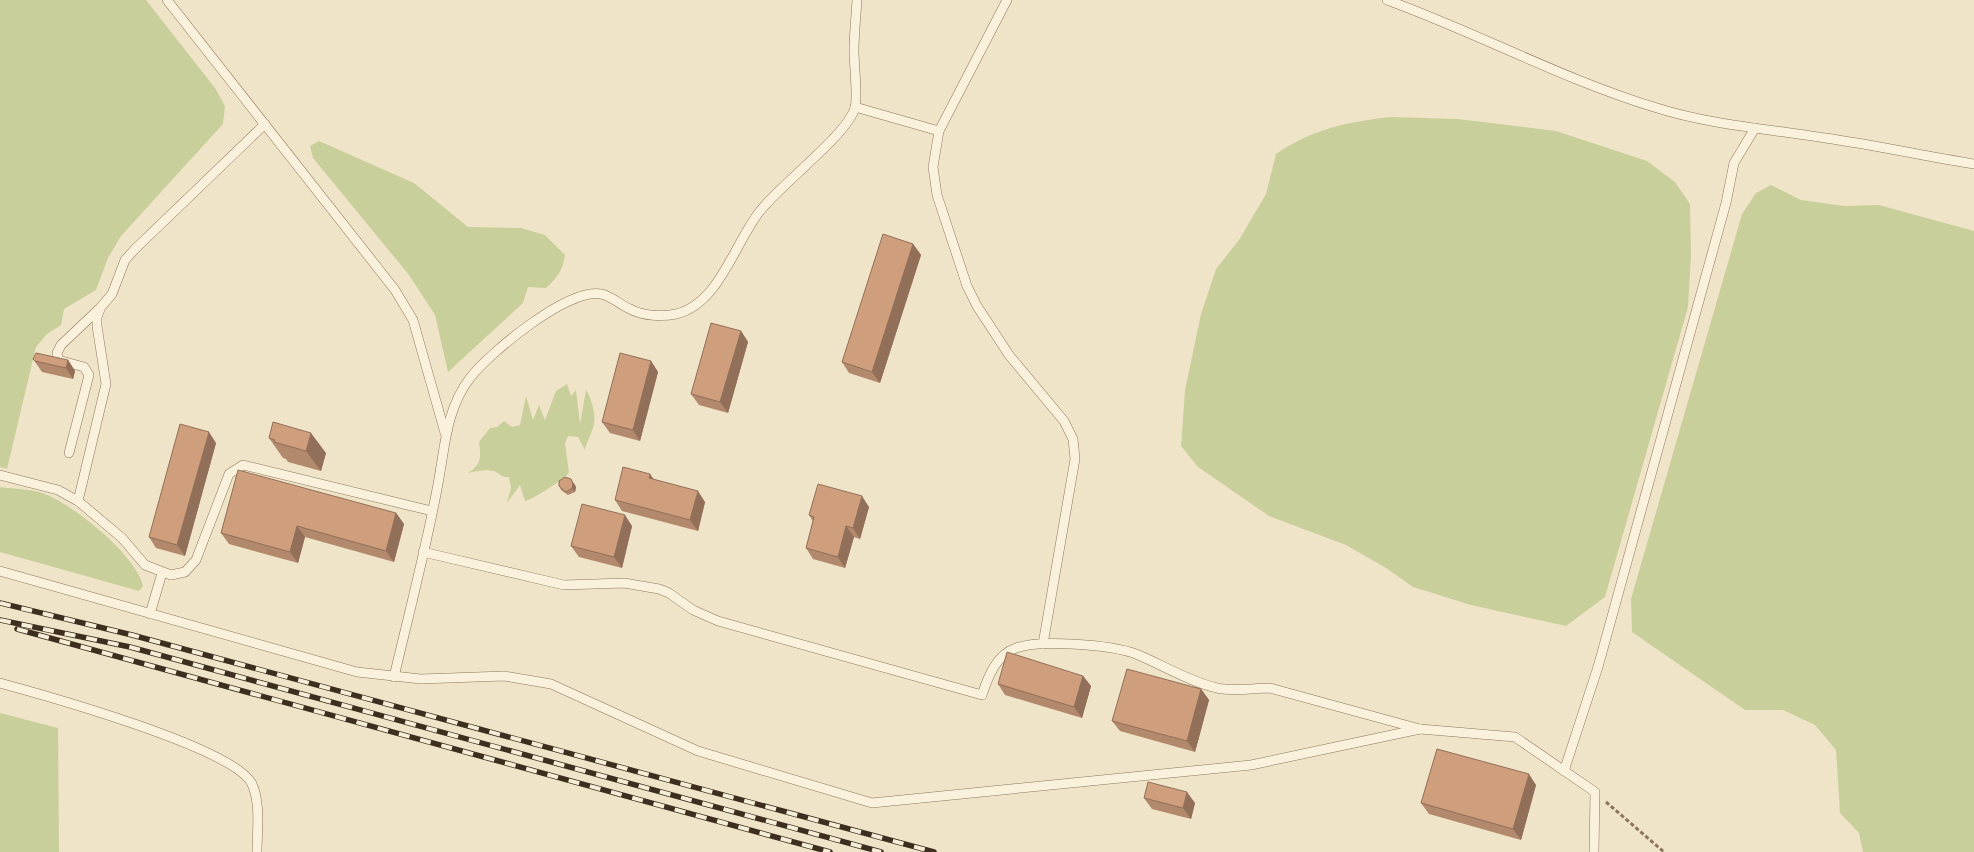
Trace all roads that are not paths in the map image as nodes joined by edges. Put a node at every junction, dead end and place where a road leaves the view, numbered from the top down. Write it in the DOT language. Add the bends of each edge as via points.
graph roads {
  1 [pos="166,0"];
  2 [pos="858,0"];
  3 [pos="1007,0"];
  4 [pos="1387,0"];
  5 [pos="855,107"];
  6 [pos="265,124"];
  7 [pos="1755,128"];
  8 [pos="940,131"];
  9 [pos="1974,164"];
  10 [pos="101,307"];
  11 [pos="446,435"];
  12 [pos="69,453"];
  13 [pos="0,475"];
  14 [pos="78,501"];
  15 [pos="432,511"];
  16 [pos="423,552"];
  17 [pos="0,570"];
  18 [pos="162,573"];
  19 [pos="150,614"];
  20 [pos="1043,644"];
  21 [pos="394,677"];
  22 [pos="0,683"];
  23 [pos="1420,729"];
  24 [pos="1564,771"];
  25 [pos="257,852"];
  26 [pos="1594,852"];
  1 -- 6 [label="lane"];
  2 -- 5 [label="lane" via="854,49"];
  3 -- 8 [label="lane"];
  4 -- 7 [label="lane" via="1617,95 1660,109"];
  5 -- 8 [label="lane"];
  5 -- 11 [label="lane" via="843,126 771,196 743,234 716,286 705,298 676,314 658,315 631,310 610,296 598,293 567,302 504,343 478,368 456,399"];
  6 -- 10 [label="lane" via="147,235 126,260 112,294"];
  6 -- 11 [label="lane" via="414,320"];
  7 -- 9 [label="lane"];
  7 -- 24 [label="lane" via="1734,163 1726,203 1598,668"];
  8 -- 20 [label="lane" via="933,167 937,195 967,286 1009,355 1064,421 1073,439 1075,459"];
  10 -- 12 [label="lane" via="57,352 58,360 84,367 89,375"];
  10 -- 14 [label="lane" via="97,326 106,384"];
  11 -- 15 [label="lane"];
  13 -- 14 [label="lane" via="58,490"];
  14 -- 18 [label="lane" via="122,538 145,565"];
  15 -- 16 [label="lane"];
  15 -- 18 [label="lane" via="243,465 229,474 196,560 185,572"];
  16 -- 20 [label="lane" via="564,585 624,583 659,589 718,621 982,695 994,666 1004,655 1016,647"];
  16 -- 21 [label="lane"];
  17 -- 19 [label="lane"];
  18 -- 19 [label="lane"];
  19 -- 21 [label="lane" via="357,672"];
  20 -- 23 [label="lane" via="1113,648 1216,688 1287,691"];
  21 -- 23 [label="lane" via="504,676 551,684 698,751 872,803 1251,765"];
  22 -- 25 [label="lane" via="197,746 242,772 252,783 256,801"];
  23 -- 24 [label="lane" via="1515,737"];
  24 -- 26 [label="lane" via="1595,792"];
}
